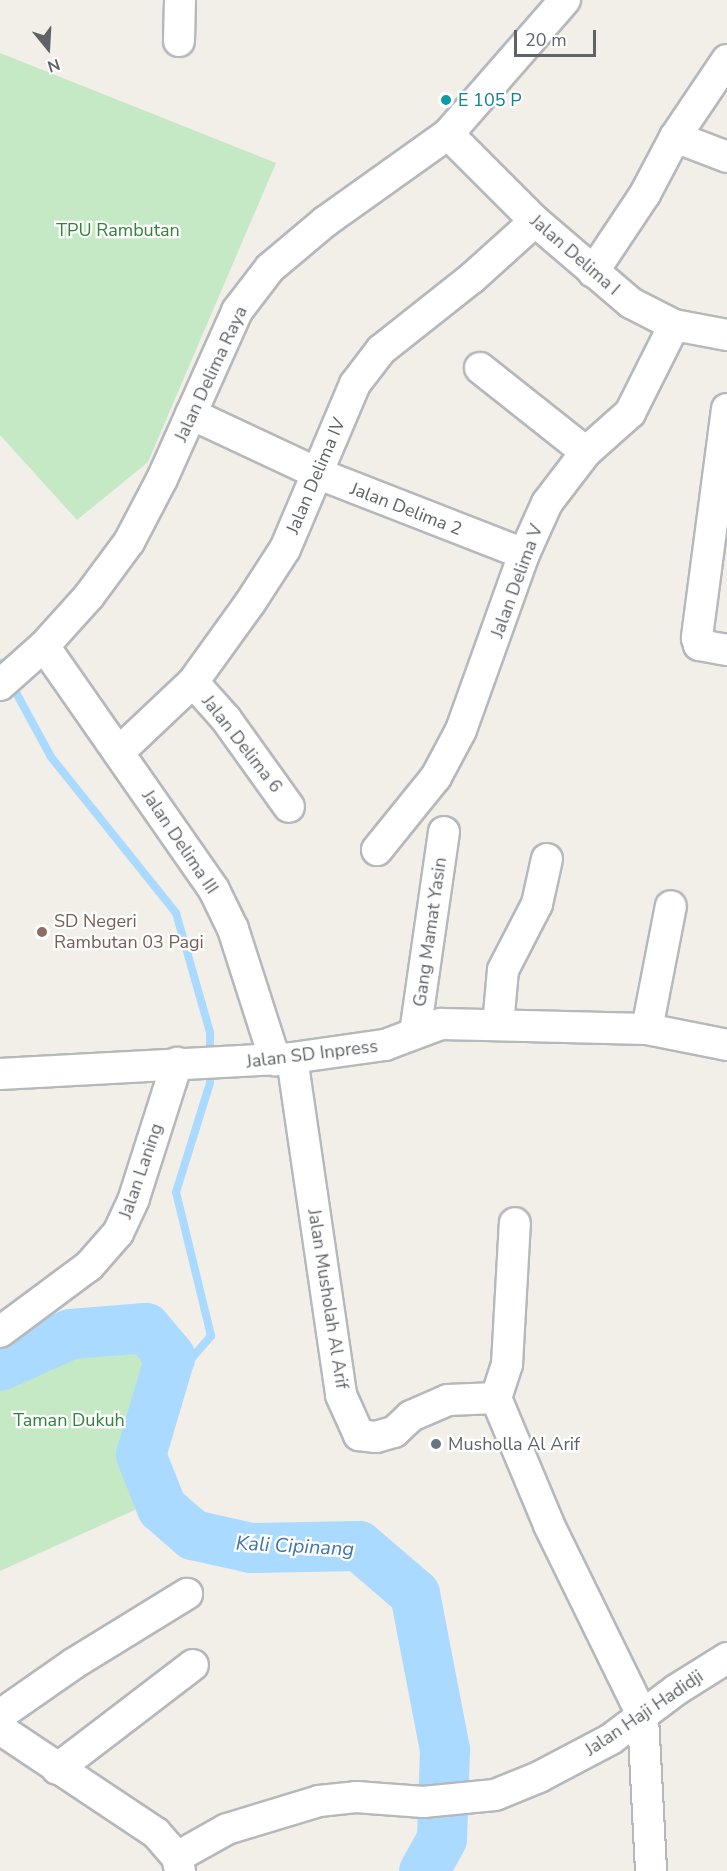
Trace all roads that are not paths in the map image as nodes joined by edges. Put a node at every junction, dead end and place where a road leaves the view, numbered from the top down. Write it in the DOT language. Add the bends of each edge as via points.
graph roads {
  1 [pos="180,0"];
  2 [pos="565,0"];
  3 [pos="179,41"];
  4 [pos="727,60"];
  5 [pos="448,134"];
  6 [pos="675,137"];
  7 [pos="727,157"];
  8 [pos="535,221"];
  9 [pos="593,272"];
  10 [pos="674,325"];
  11 [pos="727,335"];
  12 [pos="480,369"];
  13 [pos="727,409"];
  14 [pos="191,414"];
  15 [pos="586,452"];
  16 [pos="319,474"];
  17 [pos="524,554"];
  18 [pos="44,646"];
  19 [pos="727,650"];
  20 [pos="8,678"];
  21 [pos="193,682"];
  22 [pos="119,752"];
  23 [pos="289,807"];
  24 [pos="444,832"];
  25 [pos="377,850"];
  26 [pos="547,859"];
  27 [pos="671,906"];
  28 [pos="498,1025"];
  29 [pos="647,1029"];
  30 [pos="415,1033"];
  31 [pos="727,1045"];
  32 [pos="283,1059"];
  33 [pos="187,1064"];
  34 [pos="0,1074"];
  35 [pos="515,1223"];
  36 [pos="0,1332"];
  37 [pos="496,1398"];
  38 [pos="187,1594"];
  39 [pos="727,1658"];
  40 [pos="193,1665"];
  41 [pos="0,1715"];
  42 [pos="643,1717"];
  43 [pos="0,1729"];
  44 [pos="57,1769"];
  45 [pos="179,1864"];
  46 [pos="651,1871"];
  1 -- 3 [label="street"];
  2 -- 5 [label="street, Jalan Delima Raya"];
  4 -- 6 [label="street"];
  5 -- 8 [label="street, Jalan Delima I"];
  5 -- 14 [label="street, Jalan Delima Raya" via="326,220 270,268 237,311"];
  6 -- 7 [label="street"];
  6 -- 9 [label="street" via="645,194"];
  8 -- 9 [label="street, Jalan Delima I"];
  8 -- 16 [label="street, Jalan Delima IV" via="472,278 381,350 355,384"];
  9 -- 10 [label="street, Jalan Delima I" via="631,303"];
  10 -- 11 [label="street, Jalan Delima I"];
  10 -- 15 [label="street, Jalan Delima V" via="630,413"];
  12 -- 15 [label="street"];
  13 -- 19 [label="street" via="697,638 699,645"];
  14 -- 16 [label="street, Jalan Delima 2"];
  14 -- 18 [label="street, Jalan Delima Raya" via="129,542 89,597"];
  15 -- 17 [label="street, Jalan Delima V" via="547,503"];
  16 -- 17 [label="street, Jalan Delima 2"];
  16 -- 21 [label="street, Jalan Delima IV" via="285,549"];
  17 -- 25 [label="street, Jalan Delima V" via="461,730 436,777"];
  18 -- 20 [label="street, Jalan Delima Raya"];
  18 -- 22 [label="street, Jalan Delima III"];
  21 -- 22 [label="street, Jalan Delima IV"];
  21 -- 23 [label="street, Jalan Delima 6" via="226,719"];
  22 -- 32 [label="street, Jalan Delima III" via="214,890"];
  24 -- 30 [label="street, Gang Mamat Yasin"];
  26 -- 28 [label="street" via="537,904 503,970"];
  27 -- 29 [label="street"];
  28 -- 29 [label="street, Jalan SD Inpress"];
  28 -- 30 [label="street, Jalan SD Inpress" via="441,1024"];
  29 -- 31 [label="street, Jalan SD Inpress"];
  30 -- 32 [label="street, Jalan SD Inpress" via="385,1045"];
  32 -- 33 [label="street, Jalan SD Inpress"];
  32 -- 37 [label="street, Jalan Musholah Al Arif" via="341,1395 359,1435 376,1437 394,1432 411,1416 448,1400"];
  33 -- 34 [label="street, Jalan SD Inpress"];
  33 -- 36 [label="street, Jalan Laning" via="118,1233 89,1266"];
  35 -- 37 [label="street" via="507,1364"];
  37 -- 42 [label="street" via="549,1525"];
  38 -- 41 [label="street" via="73,1664"];
  39 -- 42 [label="street, Jalan Haji Hadidji" via="676,1690"];
  40 -- 44 [label="street"];
  42 -- 45 [label="street, Jalan Haji Hadidji" via="539,1778 484,1797 423,1802 356,1797 319,1801 227,1829"];
  42 -- 46 [label="street"];
  43 -- 44 [label="street"];
  44 -- 45 [label="street" via="156,1833"];
}
